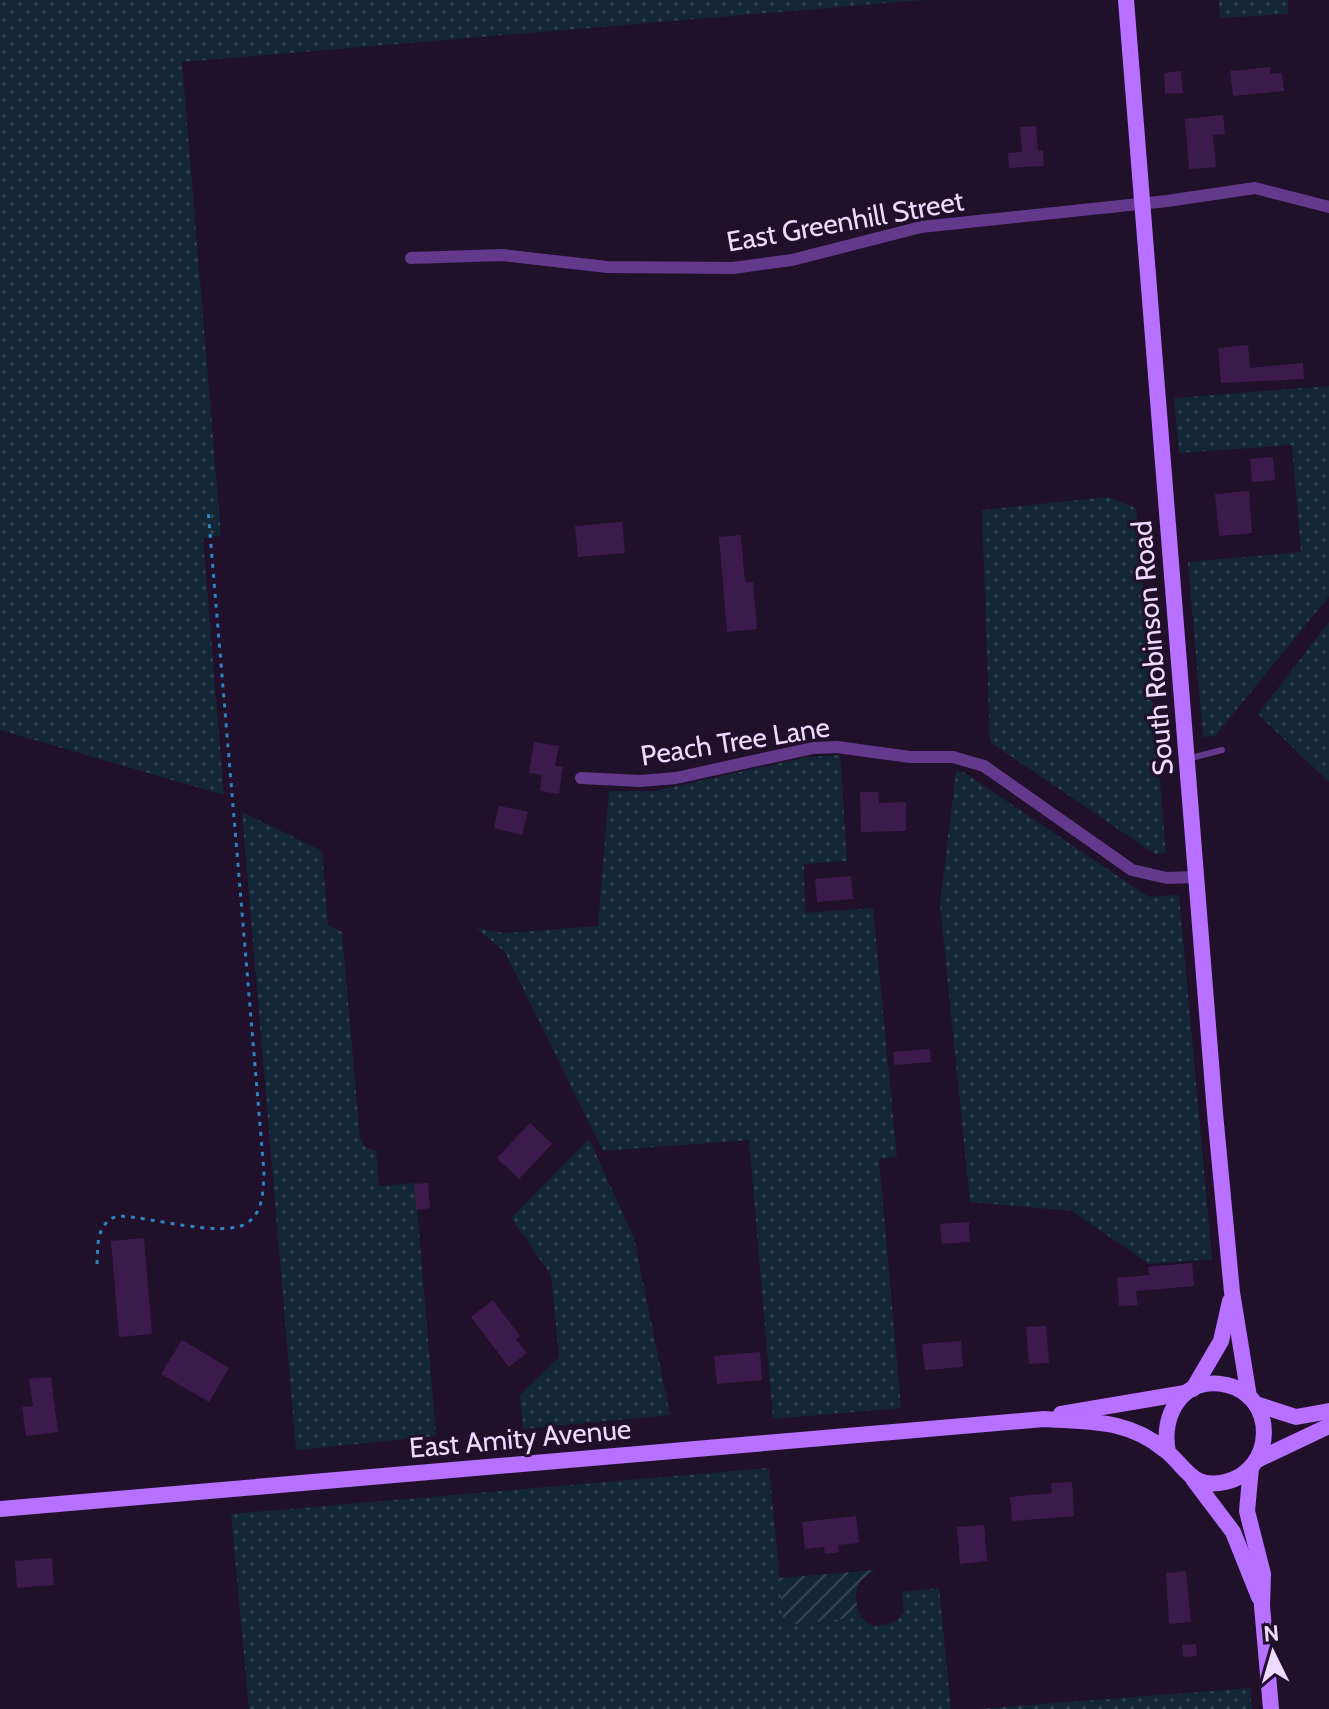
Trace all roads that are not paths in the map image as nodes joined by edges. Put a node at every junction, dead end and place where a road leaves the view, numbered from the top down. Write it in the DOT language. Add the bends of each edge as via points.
graph roads {
  1 [pos="1126,0"];
  2 [pos="1144,203"];
  3 [pos="1329,207"];
  4 [pos="411,258"];
  5 [pos="1222,750"];
  6 [pos="1187,759"];
  7 [pos="581,778"];
  8 [pos="1197,877"];
  9 [pos="1232,1292"];
  10 [pos="1189,1391"];
  11 [pos="1253,1401"];
  12 [pos="1329,1411"];
  13 [pos="1044,1419"];
  14 [pos="1329,1426"];
  15 [pos="1168,1452"];
  16 [pos="1254,1464"];
  17 [pos="1191,1477"];
  18 [pos="0,1509"];
  19 [pos="1262,1606"];
  20 [pos="1271,1709"];
  1 -- 2 [label="street, South Robinson Road"];
  2 -- 3 [label="street, East Greenhill Street" via="1255,188"];
  2 -- 4 [label="street, East Greenhill Street" via="921,227 792,260 733,268 607,267 502,255"];
  2 -- 6 [label="street, South Robinson Road"];
  5 -- 6 [label="lane"];
  6 -- 8 [label="street, South Robinson Road"];
  7 -- 8 [label="street, Peach Tree Lane" via="676,778 825,747 953,757 984,766 1132,870 1167,878"];
  8 -- 9 [label="street, South Robinson Road"];
  9 -- 10 [label="street, South Robinson Road" via="1221,1341"];
  9 -- 11 [label="street, South Robinson Road"];
  10 -- 11 [label="street" via="1215,1383 1231,1386"];
  10 -- 13 [label="street, East Amity Avenue"];
  10 -- 15 [label="street" via="1167,1418"];
  11 -- 12 [label="street" via="1296,1417"];
  11 -- 16 [label="street" via="1266,1434"];
  13 -- 15 [label="street, East Amity Avenue" via="1123,1425"];
  13 -- 18 [label="street, East Amity Avenue"];
  14 -- 16 [label="street"];
  15 -- 17 [label="street"];
  16 -- 17 [label="street" via="1225,1482"];
  16 -- 19 [label="street" via="1247,1511 1263,1574"];
  17 -- 19 [label="street" via="1233,1532"];
  19 -- 20 [label="street"];
}
